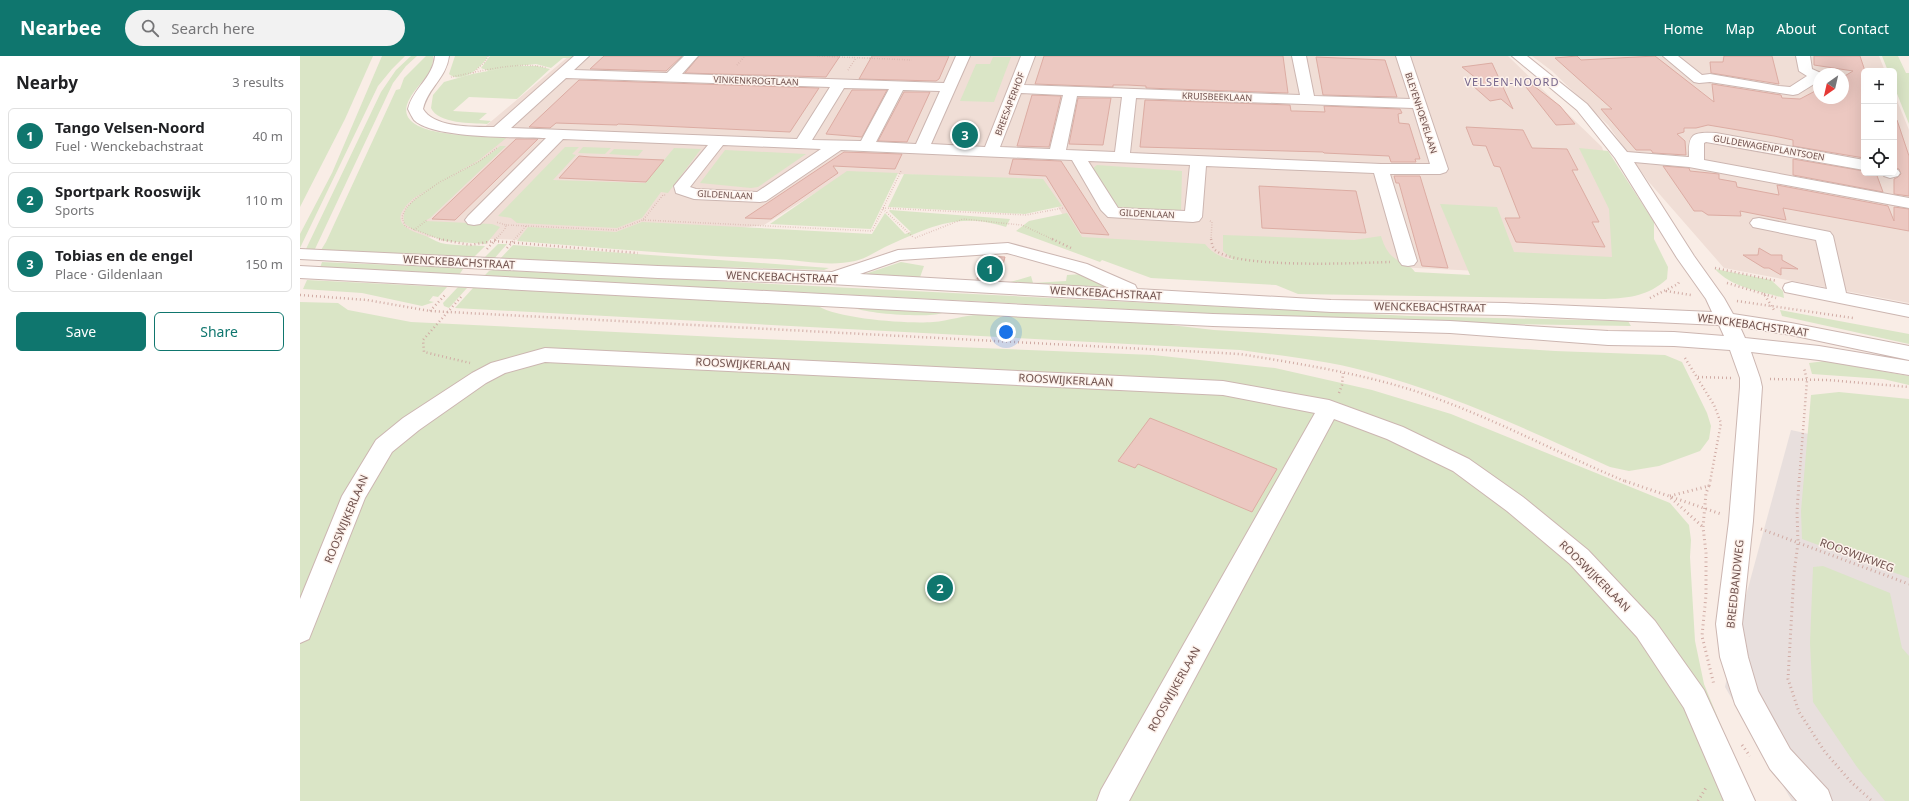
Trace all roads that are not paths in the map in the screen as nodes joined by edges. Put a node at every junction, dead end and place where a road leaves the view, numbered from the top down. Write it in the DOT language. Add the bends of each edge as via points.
graph roads {
  1 [pos="442,56"];
  2 [pos="582,56"];
  3 [pos="690,56"];
  4 [pos="963,56"];
  5 [pos="1028,56"];
  6 [pos="1299,56"];
  7 [pos="1403,56"];
  8 [pos="1519,56"];
  9 [pos="1670,56"];
  10 [pos="1803,56"];
  11 [pos="565,72"];
  12 [pos="671,77"];
  13 [pos="839,84"];
  14 [pos="898,85"];
  15 [pos="948,87"];
  16 [pos="1016,89"];
  17 [pos="1071,92"];
  18 [pos="1129,95"];
  19 [pos="1308,100"];
  20 [pos="1418,104"];
  21 [pos="498,132"];
  22 [pos="558,135"];
  23 [pos="718,142"];
  24 [pos="802,144"];
  25 [pos="838,145"];
  26 [pos="866,146"];
  27 [pos="922,148"];
  28 [pos="991,151"];
  29 [pos="1057,154"];
  30 [pos="1078,156"];
  31 [pos="1622,156"];
  32 [pos="1122,157"];
  33 [pos="1198,161"];
  34 [pos="1689,162"];
  35 [pos="1861,164"];
  36 [pos="1381,168"];
  37 [pos="1909,203"];
  38 [pos="474,220"];
  39 [pos="1759,224"];
  40 [pos="300,254"];
  41 [pos="1408,261"];
  42 [pos="300,272"];
  43 [pos="830,278"];
  44 [pos="1792,288"];
  45 [pos="1142,295"];
  46 [pos="1838,297"];
  47 [pos="1909,311"];
  48 [pos="1726,319"];
  49 [pos="1738,344"];
  50 [pos="1909,353"];
  51 [pos="1909,368"];
  52 [pos="1329,408"];
  53 [pos="300,631"];
  54 [pos="1112,801"];
  55 [pos="1740,801"];
  56 [pos="1817,801"];
  1 -- 21 [label="street" via="437,74 417,99 418,114 423,120 433,124 459,130"];
  2 -- 11 [label="street"];
  3 -- 12 [label="street"];
  4 -- 15 [label="street"];
  5 -- 16 [label="street, BREESAPERHOF"];
  6 -- 19 [label="street"];
  7 -- 20 [label="street, BLEYENHOEVELAAN"];
  8 -- 31 [label="street, BREEDBANDWEG" via="1582,107"];
  9 -- 10 [label="street" via="1699,79 1710,78 1793,91 1817,76 1806,71"];
  11 -- 12 [label="street, VINKENKROGTLAAN"];
  11 -- 21 [label="street"];
  12 -- 13 [label="street, VINKENKROGTLAAN"];
  13 -- 14 [label="street, VINKENKROGTLAAN"];
  13 -- 24 [label="street"];
  14 -- 15 [label="street, VINKENKROGTLAAN"];
  14 -- 26 [label="street"];
  15 -- 27 [label="street"];
  16 -- 17 [label="street, KRUISBEEKLAAN"];
  16 -- 28 [label="street, BREESAPERHOF"];
  17 -- 18 [label="street, KRUISBEEKLAAN"];
  17 -- 29 [label="street"];
  18 -- 19 [label="street, KRUISBEEKLAAN"];
  18 -- 32 [label="street"];
  19 -- 20 [label="street, KRUISBEEKLAAN"];
  20 -- 36 [label="street, BLEYENHOEVELAAN" via="1440,169"];
  21 -- 22 [label="street"];
  22 -- 23 [label="street"];
  22 -- 38 [label="street"];
  23 -- 24 [label="street"];
  23 -- 25 [label="street, GILDENLAAN" via="682,186 682,190 694,194 760,197"];
  24 -- 25 [label="street"];
  25 -- 26 [label="street"];
  26 -- 27 [label="street"];
  27 -- 28 [label="street"];
  28 -- 29 [label="street"];
  29 -- 30 [label="street"];
  30 -- 32 [label="street"];
  30 -- 33 [label="street, GILDENLAAN" via="1109,210 1114,213 1193,217"];
  31 -- 34 [label="street"];
  31 -- 48 [label="street, BREEDBANDWEG" via="1686,258 1715,298"];
  32 -- 33 [label="street"];
  33 -- 36 [label="street"];
  34 -- 35 [label="street, GULDEWAGENPLANTSOEN" via="1697,159 1696,141 1703,137"];
  34 -- 37 [label="street"];
  36 -- 41 [label="street"];
  39 -- 46 [label="street" via="1824,236"];
  40 -- 43 [label="street, WENCKEBACHSTRAAT"];
  42 -- 49 [label="street, WENCKEBACHSTRAAT" via="825,300 847,312 917,319 938,318 965,308 1213,320 1450,327"];
  43 -- 45 [label="street, WENCKEBACHSTRAAT"];
  43 -- 45 [label="street" via="898,255 1008,248 1080,268"];
  44 -- 46 [label="street"];
  45 -- 48 [label="street, WENCKEBACHSTRAAT" via="1331,306 1505,309"];
  46 -- 47 [label="street"];
  48 -- 49 [label="street, BREEDBANDWEG"];
  48 -- 50 [label="street, WENCKEBACHSTRAAT" via="1791,329"];
  49 -- 51 [label="street, WENCKEBACHSTRAAT" via="1819,353"];
  49 -- 56 [label="street, BREEDBANDWEG" via="1750,378 1750,408 1729,624 1733,651 1745,695 1780,760"];
  52 -- 53 [label="street, ROOSWIJKERLAAN" via="1223,388 546,354 498,368 479,378 384,446 354,496"];
  52 -- 54 [label="street, ROOSWIJKERLAAN"];
  52 -- 55 [label="street, ROOSWIJKERLAAN" via="1395,433 1461,465 1516,504 1579,557 1646,629 1694,699"];
}
